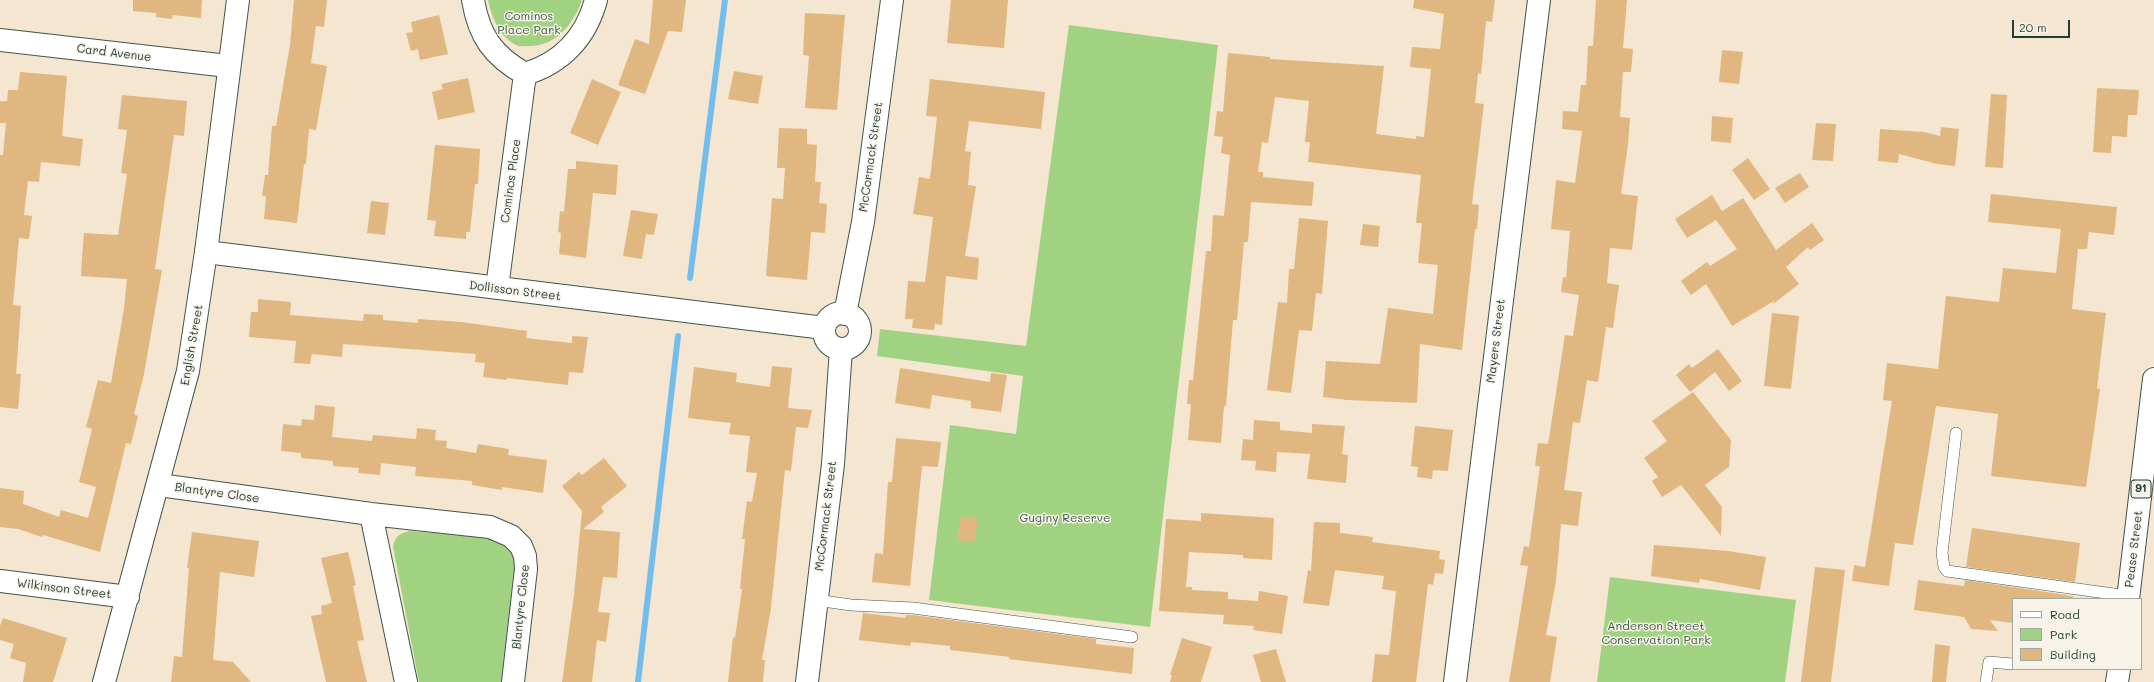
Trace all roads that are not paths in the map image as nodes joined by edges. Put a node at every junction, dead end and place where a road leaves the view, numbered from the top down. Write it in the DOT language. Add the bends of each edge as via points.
graph roads {
  1 [pos="238,0"];
  2 [pos="473,0"];
  3 [pos="596,0"];
  4 [pos="892,0"];
  5 [pos="1539,0"];
  6 [pos="0,40"];
  7 [pos="228,66"];
  8 [pos="525,74"];
  9 [pos="206,252"];
  10 [pos="497,288"];
  11 [pos="845,314"];
  12 [pos="824,328"];
  13 [pos="841,349"];
  14 [pos="2154,379"];
  15 [pos="1956,433"];
  16 [pos="159,485"];
  17 [pos="371,514"];
  18 [pos="0,580"];
  19 [pos="128,597"];
  20 [pos="2128,598"];
  21 [pos="816,600"];
  22 [pos="1132,637"];
  23 [pos="2012,664"];
  24 [pos="2118,670"];
  25 [pos="104,682"];
  26 [pos="406,682"];
  27 [pos="513,682"];
  28 [pos="807,682"];
  29 [pos="1455,682"];
  30 [pos="1986,682"];
  31 [pos="2117,682"];
  1 -- 7 [label="street, English Street"];
  2 -- 8 [label="street" via="476,17 486,40 499,57"];
  3 -- 8 [label="street" via="592,16 583,33 569,50 537,71"];
  4 -- 11 [label="street, McCormack Street" via="863,222"];
  5 -- 29 [label="street, Mayers Street"];
  6 -- 7 [label="street, Card Avenue"];
  7 -- 9 [label="street, English Street"];
  8 -- 10 [label="street, Cominos Place"];
  9 -- 10 [label="street, Dollisson Street"];
  9 -- 16 [label="street, English Street" via="188,371"];
  10 -- 12 [label="street, Dollisson Street"];
  11 -- 12 [label="street" via="831,317"];
  11 -- 13 [label="street" via="855,320 860,334 849,348"];
  12 -- 13 [label="street" via="826,340 832,346"];
  13 -- 21 [label="street, McCormack Street" via="833,464"];
  14 -- 20 [label="street, Pease Street / 91"];
  15 -- 20 [label="lane" via="1942,553 1947,571"];
  16 -- 17 [label="street, Blantyre Close"];
  16 -- 19 [label="street, English Street"];
  17 -- 26 [label="street"];
  17 -- 27 [label="street, Blantyre Close" via="490,527 511,536 521,546 526,569"];
  18 -- 19 [label="street, Wilkinson Street"];
  19 -- 25 [label="street, English Street"];
  21 -- 22 [label="lane" via="851,605 913,608"];
  21 -- 28 [label="street, McCormack Street"];
  23 -- 30 [label="lane" via="1989,662"];
  24 -- 31 [label="street"];
}
